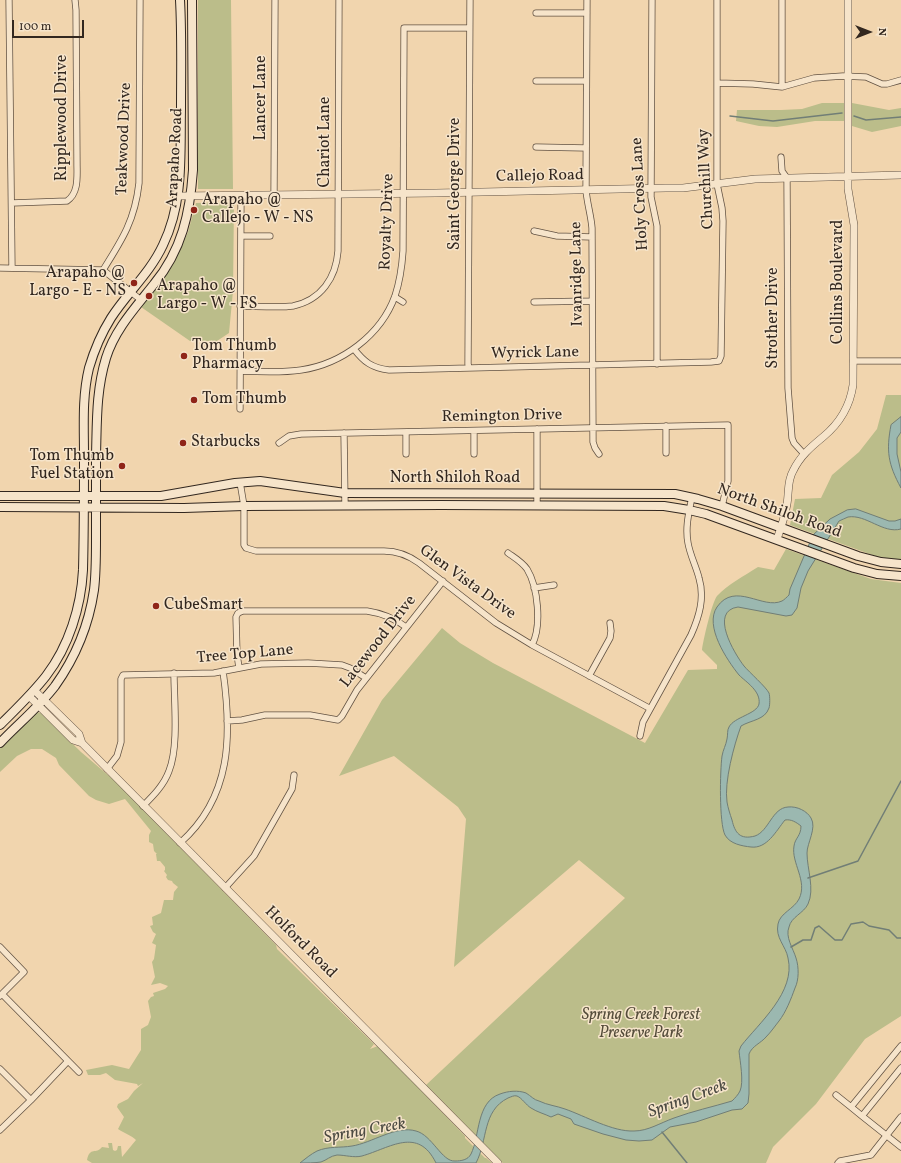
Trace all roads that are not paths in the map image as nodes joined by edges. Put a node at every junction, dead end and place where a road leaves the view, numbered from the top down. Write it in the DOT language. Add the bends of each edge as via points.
graph roads {
  1 [pos="9,0"];
  2 [pos="75,0"];
  3 [pos="140,0"];
  4 [pos="180,0"];
  5 [pos="192,0"];
  6 [pos="275,0"];
  7 [pos="339,0"];
  8 [pos="470,0"];
  9 [pos="587,0"];
  10 [pos="652,0"];
  11 [pos="717,0"];
  12 [pos="782,0"];
  13 [pos="848,0"];
  14 [pos="536,13"];
  15 [pos="586,13"];
  16 [pos="469,28"];
  17 [pos="848,76"];
  18 [pos="901,80"];
  19 [pos="536,81"];
  20 [pos="586,81"];
  21 [pos="717,83"];
  22 [pos="782,87"];
  23 [pos="536,147"];
  24 [pos="586,148"];
  25 [pos="781,157"];
  26 [pos="901,175"];
  27 [pos="848,176"];
  28 [pos="787,178"];
  29 [pos="717,184"];
  30 [pos="651,188"];
  31 [pos="586,190"];
  32 [pos="469,192"];
  33 [pos="404,193"];
  34 [pos="339,194"];
  35 [pos="179,196"];
  36 [pos="191,196"];
  37 [pos="241,196"];
  38 [pos="274,196"];
  39 [pos="12,202"];
  40 [pos="534,231"];
  41 [pos="241,236"];
  42 [pos="270,236"];
  43 [pos="592,237"];
  44 [pos="0,268"];
  45 [pos="12,268"];
  46 [pos="103,270"];
  47 [pos="131,292"];
  48 [pos="394,297"];
  49 [pos="141,300"];
  50 [pos="592,301"];
  51 [pos="403,302"];
  52 [pos="534,302"];
  53 [pos="240,306"];
  54 [pos="354,349"];
  55 [pos="722,356"];
  56 [pos="853,361"];
  57 [pos="901,361"];
  58 [pos="657,364"];
  59 [pos="593,365"];
  60 [pos="469,368"];
  61 [pos="240,371"];
  62 [pos="88,373"];
  63 [pos="101,376"];
  64 [pos="240,409"];
  65 [pos="666,426"];
  66 [pos="593,428"];
  67 [pos="537,429"];
  68 [pos="474,431"];
  69 [pos="406,432"];
  70 [pos="344,433"];
  71 [pos="279,443"];
  72 [pos="406,454"];
  73 [pos="474,454"];
  74 [pos="600,454"];
  75 [pos="666,454"];
  76 [pos="804,454"];
  77 [pos="240,482"];
  78 [pos="180,493"];
  79 [pos="345,493"];
  80 [pos="537,493"];
  81 [pos="0,496"];
  82 [pos="32,496"];
  83 [pos="84,496"];
  84 [pos="96,496"];
  85 [pos="692,497"];
  86 [pos="345,505"];
  87 [pos="244,506"];
  88 [pos="536,506"];
  89 [pos="722,506"];
  90 [pos="0,507"];
  91 [pos="32,507"];
  92 [pos="84,507"];
  93 [pos="96,507"];
  94 [pos="165,507"];
  95 [pos="689,510"];
  96 [pos="781,527"];
  97 [pos="777,539"];
  98 [pos="508,553"];
  99 [pos="901,564"];
  100 [pos="901,576"];
  101 [pos="443,581"];
  102 [pos="554,585"];
  103 [pos="534,588"];
  104 [pos="610,623"];
  105 [pos="72,625"];
  106 [pos="406,627"];
  107 [pos="84,629"];
  108 [pos="532,645"];
  109 [pos="239,668"];
  110 [pos="223,671"];
  111 [pos="174,673"];
  112 [pos="589,676"];
  113 [pos="366,678"];
  114 [pos="32,693"];
  115 [pos="40,702"];
  116 [pos="650,708"];
  117 [pos="227,721"];
  118 [pos="0,725"];
  119 [pos="640,736"];
  120 [pos="0,743"];
  121 [pos="107,769"];
  122 [pos="294,775"];
  123 [pos="144,806"];
  124 [pos="180,843"];
  125 [pos="225,888"];
  126 [pos="0,947"];
  127 [pos="1,995"];
  128 [pos="901,1046"];
  129 [pos="68,1061"];
  130 [pos="901,1068"];
  131 [pos="0,1069"];
  132 [pos="79,1072"];
  133 [pos="836,1095"];
  134 [pos="31,1100"];
  135 [pos="851,1107"];
  136 [pos="862,1116"];
  137 [pos="901,1117"];
  138 [pos="0,1130"];
  139 [pos="887,1135"];
  140 [pos="901,1147"];
  141 [pos="498,1163"];
  142 [pos="838,1163"];
  1 -- 39 [label="street"];
  2 -- 39 [label="street, Ripplewood Drive" via="77,163 74,193 66,202"];
  3 -- 46 [label="street, Teakwood Drive" via="138,198 124,237"];
  4 -- 35 [label="main road, Arapaho Road"];
  5 -- 36 [label="main road, Arapaho Road"];
  6 -- 38 [label="street, Lancer Lane"];
  7 -- 34 [label="street, Chariot Lane"];
  8 -- 16 [label="street, Saint George Drive"];
  9 -- 15 [label="street, Ivanridge Lane"];
  10 -- 30 [label="street, Holy Cross Lane"];
  11 -- 21 [label="street, Churchill Way"];
  12 -- 22 [label="street"];
  13 -- 17 [label="street, Collins Boulevard"];
  14 -- 15 [label="street"];
  15 -- 20 [label="street, Ivanridge Lane"];
  16 -- 32 [label="street, Saint George Drive"];
  16 -- 33 [label="street, Royalty Drive" via="404,28"];
  17 -- 18 [label="street" via="866,77 882,84"];
  17 -- 22 [label="street" via="814,78"];
  17 -- 27 [label="street, Collins Boulevard"];
  19 -- 20 [label="street"];
  20 -- 24 [label="street, Ivanridge Lane"];
  21 -- 22 [label="street"];
  21 -- 29 [label="street, Churchill Way"];
  23 -- 24 [label="street"];
  24 -- 31 [label="street, Ivanridge Lane"];
  25 -- 28 [label="street, Strother Drive" via="782,171"];
  26 -- 27 [label="street, Callejo Road"];
  27 -- 28 [label="street, Callejo Road"];
  27 -- 56 [label="street, Collins Boulevard" via="854,225"];
  28 -- 29 [label="street, Callejo Road"];
  28 -- 76 [label="street, Strother Drive" via="788,388 792,438"];
  29 -- 30 [label="street, Callejo Road"];
  29 -- 55 [label="street, Churchill Way" via="723,221"];
  30 -- 31 [label="street, Callejo Road"];
  30 -- 58 [label="street, Holy Cross Lane" via="657,226"];
  31 -- 32 [label="street, Callejo Road"];
  31 -- 43 [label="street, Ivanridge Lane"];
  32 -- 33 [label="street, Callejo Road"];
  32 -- 60 [label="street, Saint George Drive"];
  33 -- 34 [label="street, Callejo Road"];
  33 -- 48 [label="street, Royalty Drive" via="403,251 399,283"];
  34 -- 38 [label="street, Callejo Road"];
  34 -- 53 [label="street, Chariot Lane" via="337,258 335,269 325,288 312,299 291,306"];
  35 -- 36 [label="street, Callejo Road"];
  35 -- 47 [label="main road, Arapaho Road" via="172,224 163,245 149,270"];
  36 -- 37 [label="street, Callejo Road"];
  36 -- 49 [label="main road, Arapaho Road" via="178,245 159,278"];
  37 -- 38 [label="street, Callejo Road"];
  37 -- 41 [label="street"];
  39 -- 45 [label="street"];
  40 -- 43 [label="street" via="557,236"];
  41 -- 42 [label="street"];
  41 -- 53 [label="street"];
  43 -- 50 [label="street, Ivanridge Lane"];
  44 -- 45 [label="street"];
  45 -- 46 [label="street"];
  46 -- 47 [label="street"];
  47 -- 49 [label="street"];
  47 -- 62 [label="main road, Arapaho Road" via="107,324"];
  48 -- 51 [label="street"];
  48 -- 54 [label="street, Royalty Drive" via="372,332"];
  49 -- 63 [label="main road, Arapaho Road" via="115,336"];
  50 -- 52 [label="street"];
  50 -- 59 [label="street, Ivanridge Lane"];
  53 -- 61 [label="street"];
  54 -- 60 [label="street, Wyrick Lane" via="362,359 379,369"];
  54 -- 61 [label="street, Royalty Drive" via="331,362 302,370"];
  55 -- 58 [label="street, Wyrick Lane" via="719,361 714,362"];
  56 -- 57 [label="street"];
  56 -- 76 [label="street, Collins Boulevard" via="852,394 841,418"];
  58 -- 59 [label="street, Wyrick Lane"];
  59 -- 60 [label="street, Wyrick Lane"];
  59 -- 66 [label="street, Ivanridge Lane"];
  61 -- 64 [label="street"];
  62 -- 63 [label="main road"];
  62 -- 83 [label="main road, Arapaho Road" via="84,416"];
  63 -- 84 [label="main road, Arapaho Road" via="97,407"];
  65 -- 66 [label="street, Remington Drive"];
  65 -- 75 [label="street"];
  65 -- 89 [label="street, Remington Drive" via="728,425 728,481"];
  66 -- 67 [label="street, Remington Drive"];
  66 -- 74 [label="street, Ivanridge Lane" via="595,448"];
  67 -- 68 [label="street, Remington Drive"];
  67 -- 80 [label="street"];
  68 -- 69 [label="street, Remington Drive"];
  68 -- 73 [label="street"];
  69 -- 70 [label="street, Remington Drive"];
  69 -- 72 [label="street"];
  70 -- 71 [label="street, Remington Drive" via="295,434"];
  70 -- 79 [label="street"];
  76 -- 96 [label="street, Collins Boulevard" via="789,479"];
  77 -- 78 [label="main road, North Shiloh Road"];
  77 -- 79 [label="main road, North Shiloh Road" via="270,482"];
  77 -- 87 [label="street, Glen Vista Drive"];
  78 -- 84 [label="main road, North Shiloh Road" via="161,496"];
  78 -- 94 [label="main road" via="176,502"];
  79 -- 80 [label="main road, North Shiloh Road"];
  79 -- 86 [label="street"];
  80 -- 85 [label="main road, North Shiloh Road" via="664,494"];
  80 -- 88 [label="street"];
  81 -- 82 [label="main road, North Shiloh Road"];
  82 -- 83 [label="main road, North Shiloh Road"];
  82 -- 91 [label="main road"];
  83 -- 84 [label="main road, North Shiloh Road"];
  83 -- 92 [label="main road, Arapaho Road"];
  84 -- 93 [label="main road, Arapaho Road"];
  85 -- 89 [label="main road, North Shiloh Road"];
  85 -- 95 [label="street"];
  86 -- 87 [label="main road, North Shiloh Road"];
  86 -- 88 [label="main road, North Shiloh Road"];
  87 -- 94 [label="main road, North Shiloh Road"];
  87 -- 101 [label="street, Glen Vista Drive" via="244,544 251,551 392,551 413,558"];
  88 -- 95 [label="main road, North Shiloh Road" via="652,505"];
  89 -- 96 [label="main road, North Shiloh Road"];
  90 -- 91 [label="main road, North Shiloh Road"];
  91 -- 92 [label="main road, North Shiloh Road"];
  92 -- 93 [label="main road, North Shiloh Road"];
  92 -- 105 [label="main road, Arapaho Road" via="83,579"];
  93 -- 94 [label="main road, North Shiloh Road"];
  93 -- 107 [label="main road, Arapaho Road" via="95,580"];
  95 -- 97 [label="main road, North Shiloh Road"];
  95 -- 116 [label="street" via="688,544 699,579 700,609 691,635"];
  96 -- 97 [label="street, Collins Boulevard"];
  96 -- 99 [label="main road, North Shiloh Road" via="858,556"];
  97 -- 100 [label="main road, North Shiloh Road" via="854,568 877,574"];
  98 -- 103 [label="street" via="527,570"];
  101 -- 106 [label="street, Lacewood Drive"];
  101 -- 108 [label="street, Glen Vista Drive" via="496,623"];
  102 -- 103 [label="street"];
  103 -- 108 [label="street" via="538,621 536,638"];
  104 -- 112 [label="street" via="610,638"];
  105 -- 107 [label="main road"];
  105 -- 114 [label="main road, Arapaho Road" via="57,659"];
  106 -- 109 [label="street" via="383,614 367,611 238,612 236,647"];
  106 -- 113 [label="street, Lacewood Drive"];
  107 -- 115 [label="main road, Arapaho Road" via="71,659 56,684"];
  108 -- 112 [label="street, Glen Vista Drive"];
  109 -- 110 [label="street, Tree Top Lane"];
  109 -- 113 [label="street, Tree Top Lane" via="261,664 332,664 350,668"];
  110 -- 111 [label="street, Tree Top Lane"];
  110 -- 117 [label="street"];
  111 -- 121 [label="street, Tree Top Lane" via="123,675 121,742 117,756"];
  111 -- 123 [label="street" via="173,759 162,784"];
  112 -- 116 [label="street, Glen Vista Drive"];
  113 -- 117 [label="street, Lacewood Drive" via="338,720 310,716 265,715"];
  114 -- 115 [label="street, Holford Road"];
  114 -- 118 [label="main road, Arapaho Road"];
  115 -- 120 [label="main road, Arapaho Road"];
  115 -- 121 [label="street, Holford Road" via="79,734 82,744"];
  116 -- 119 [label="street"];
  117 -- 124 [label="street" via="226,756 218,790 204,815"];
  121 -- 123 [label="street, Holford Road"];
  122 -- 125 [label="street" via="292,789 254,856"];
  123 -- 124 [label="street, Holford Road"];
  124 -- 125 [label="street, Holford Road"];
  125 -- 141 [label="street, Holford Road"];
  126 -- 127 [label="street" via="24,972"];
  127 -- 129 [label="street"];
  128 -- 135 [label="street"];
  129 -- 132 [label="street"];
  129 -- 134 [label="street"];
  130 -- 136 [label="street"];
  131 -- 134 [label="street"];
  133 -- 135 [label="street"];
  134 -- 138 [label="street"];
  135 -- 136 [label="street"];
  136 -- 139 [label="street"];
  137 -- 139 [label="street"];
  139 -- 140 [label="street"];
  139 -- 142 [label="street" via="871,1155"];
}
